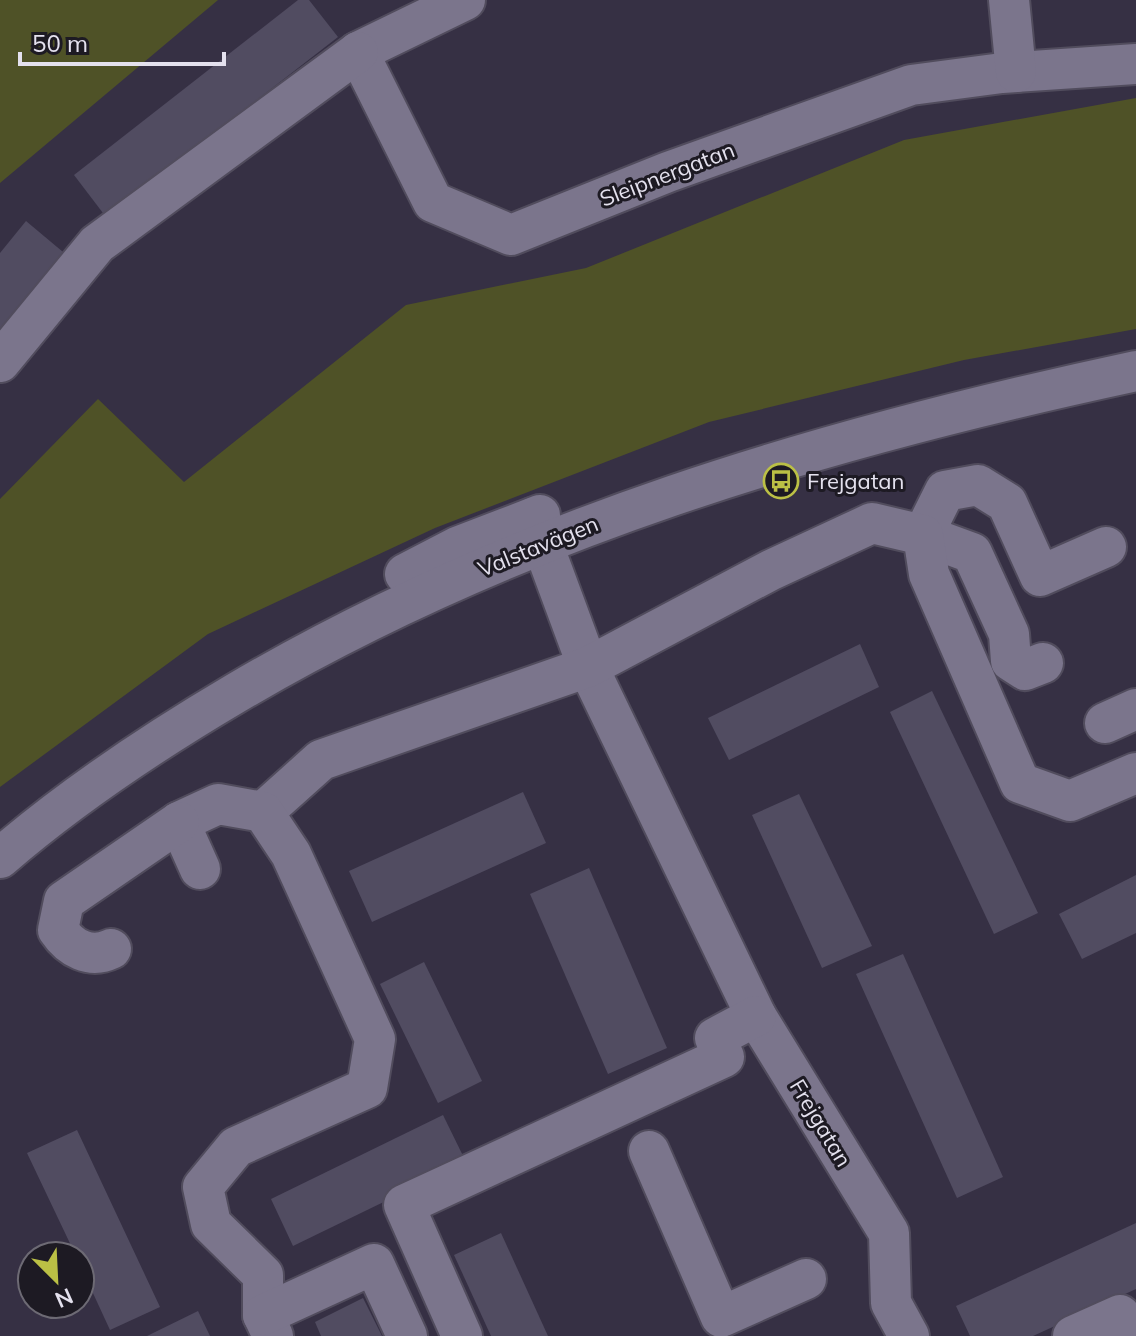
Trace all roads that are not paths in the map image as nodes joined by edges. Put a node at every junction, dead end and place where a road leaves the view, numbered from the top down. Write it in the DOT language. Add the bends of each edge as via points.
graph roads {
  1 [pos="465,0"];
  2 [pos="1009,0"];
  3 [pos="358,52"];
  4 [pos="1136,64"];
  5 [pos="1016,72"];
  6 [pos="1136,346"];
  7 [pos="0,362"];
  8 [pos="1136,371"];
  9 [pos="537,530"];
  10 [pos="923,535"];
  11 [pos="1106,547"];
  12 [pos="1043,663"];
  13 [pos="588,667"];
  14 [pos="1136,773"];
  15 [pos="263,812"];
  16 [pos="179,822"];
  17 [pos="0,826"];
  18 [pos="0,858"];
  19 [pos="200,869"];
  20 [pos="111,949"];
  21 [pos="756,1016"];
  22 [pos="649,1151"];
  23 [pos="806,1279"];
  24 [pos="268,1326"];
  25 [pos="407,1336"];
  26 [pos="462,1336"];
  27 [pos="909,1336"];
  28 [pos="1073,1336"];
  29 [pos="1130,1336"];
  1 -- 3 [label="street"];
  2 -- 5 [label="street"];
  3 -- 5 [label="street, Sleipnergatan" via="433,202 511,235 911,85"];
  3 -- 7 [label="street" via="97,244"];
  4 -- 5 [label="street, Sleipnergatan"];
  6 -- 9 [label="street, Valstavägen" via="943,388 719,452"];
  8 -- 9 [label="street, Valstavägen" via="975,405"];
  9 -- 13 [label="street, Frejgatan"];
  9 -- 17 [label="street, Valstavägen" via="457,547 298,628 136,722"];
  9 -- 18 [label="street, Valstavägen" via="321,643 150,744"];
  10 -- 11 [label="street" via="945,491 978,485 1007,503 1040,576"];
  10 -- 12 [label="street" via="972,553 1009,634 1011,661 1025,670"];
  10 -- 13 [label="street" via="872,523"];
  10 -- 14 [label="street" via="929,574 1020,783 1070,801"];
  13 -- 15 [label="street" via="321,760"];
  13 -- 21 [label="street, Frejgatan"];
  15 -- 16 [label="street" via="218,804"];
  15 -- 24 [label="street" via="291,854 375,1039 367,1088 236,1147 203,1187 211,1224 263,1275"];
  16 -- 19 [label="street"];
  16 -- 20 [label="street" via="64,901 58,930 66,942 85,952"];
  21 -- 26 [label="street" via="715,1038 722,1067 404,1205"];
  21 -- 27 [label="street, Frejgatan" via="889,1233 891,1303"];
  22 -- 23 [label="street" via="721,1317"];
  24 -- 25 [label="street" via="374,1264"];
  28 -- 29 [label="street" via="1120,1315"];
}
